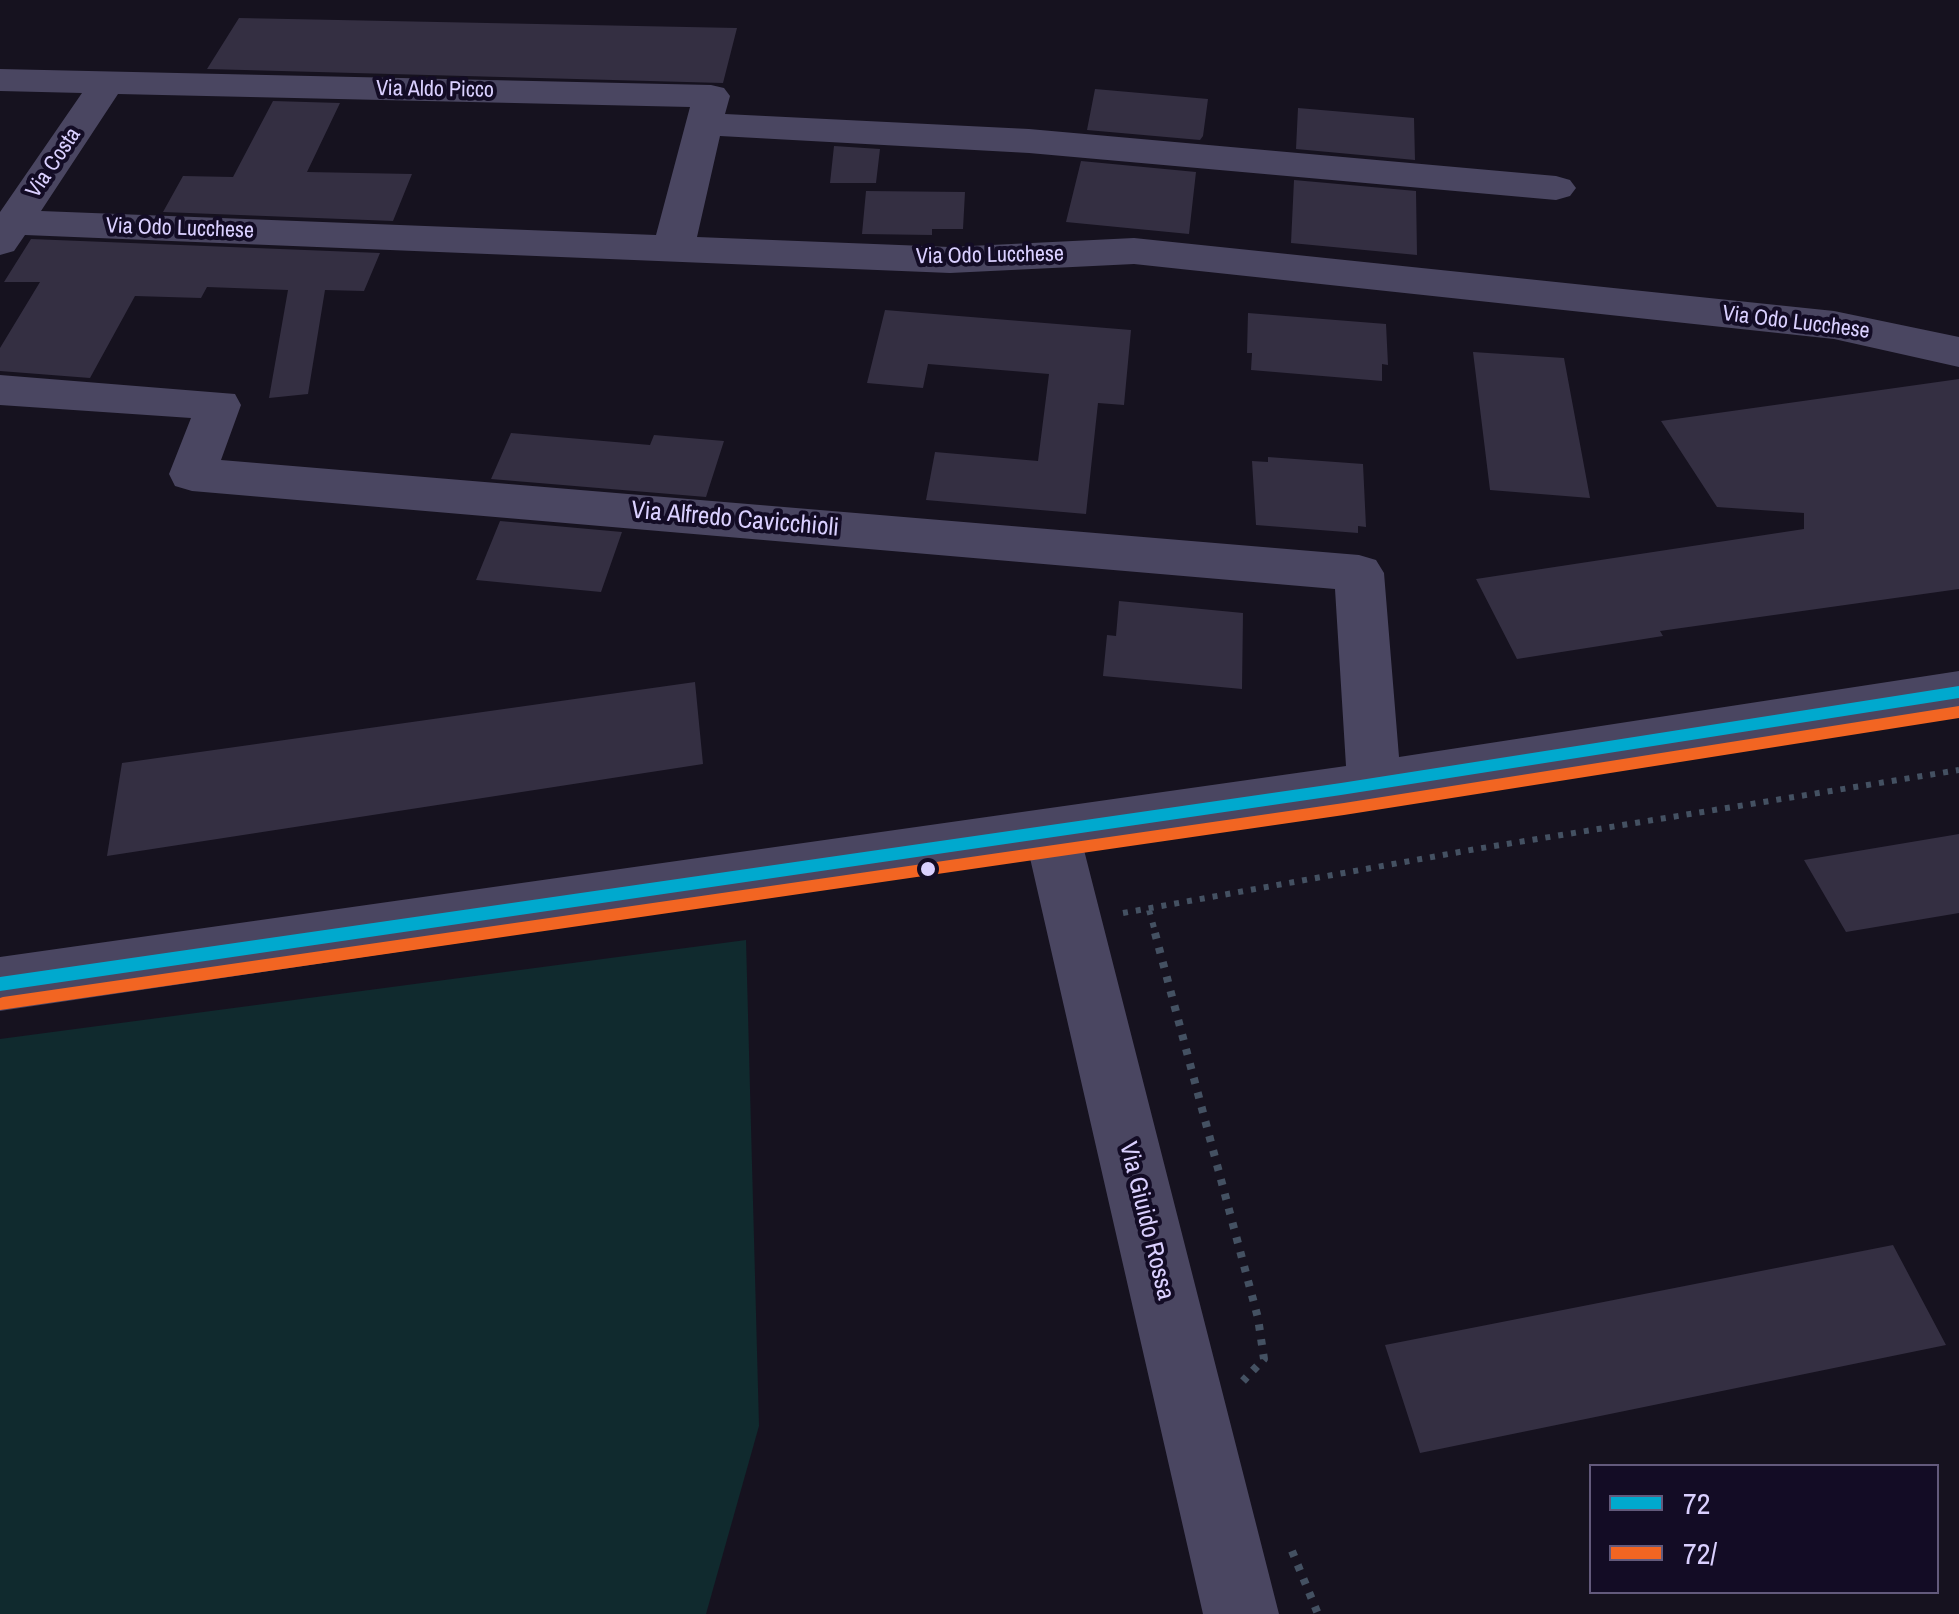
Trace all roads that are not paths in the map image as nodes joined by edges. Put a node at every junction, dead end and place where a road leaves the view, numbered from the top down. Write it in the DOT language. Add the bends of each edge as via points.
graph roads {
  1 [pos="0,80"];
  2 [pos="107,83"];
  3 [pos="704,124"];
  4 [pos="1556,188"];
  5 [pos="7,232"];
  6 [pos="673,250"];
  7 [pos="1959,352"];
  8 [pos="0,390"];
  9 [pos="1959,692"];
  10 [pos="1374,784"];
  11 [pos="1051,828"];
  12 [pos="0,984"];
  13 [pos="1242,1614"];
  1 -- 2 [label="street, Via Aldo Picco"];
  2 -- 3 [label="street, Via Aldo Picco" via="711,96"];
  2 -- 5 [label="street, Via Costa"];
  3 -- 4 [label="street" via="1030,141"];
  3 -- 6 [label="street"];
  5 -- 6 [label="street, Via Odo Lucchese"];
  6 -- 7 [label="street, Via Odo Lucchese" via="950,260 1134,251 1834,325"];
  8 -- 10 [label="street, Via Alfredo Cavicchioli" via="219,405 192,474 1359,574"];
  9 -- 10 [label="street"];
  10 -- 11 [label="street"];
  11 -- 12 [label="street"];
  11 -- 13 [label="street, Via Giuido Rossa"];
}
